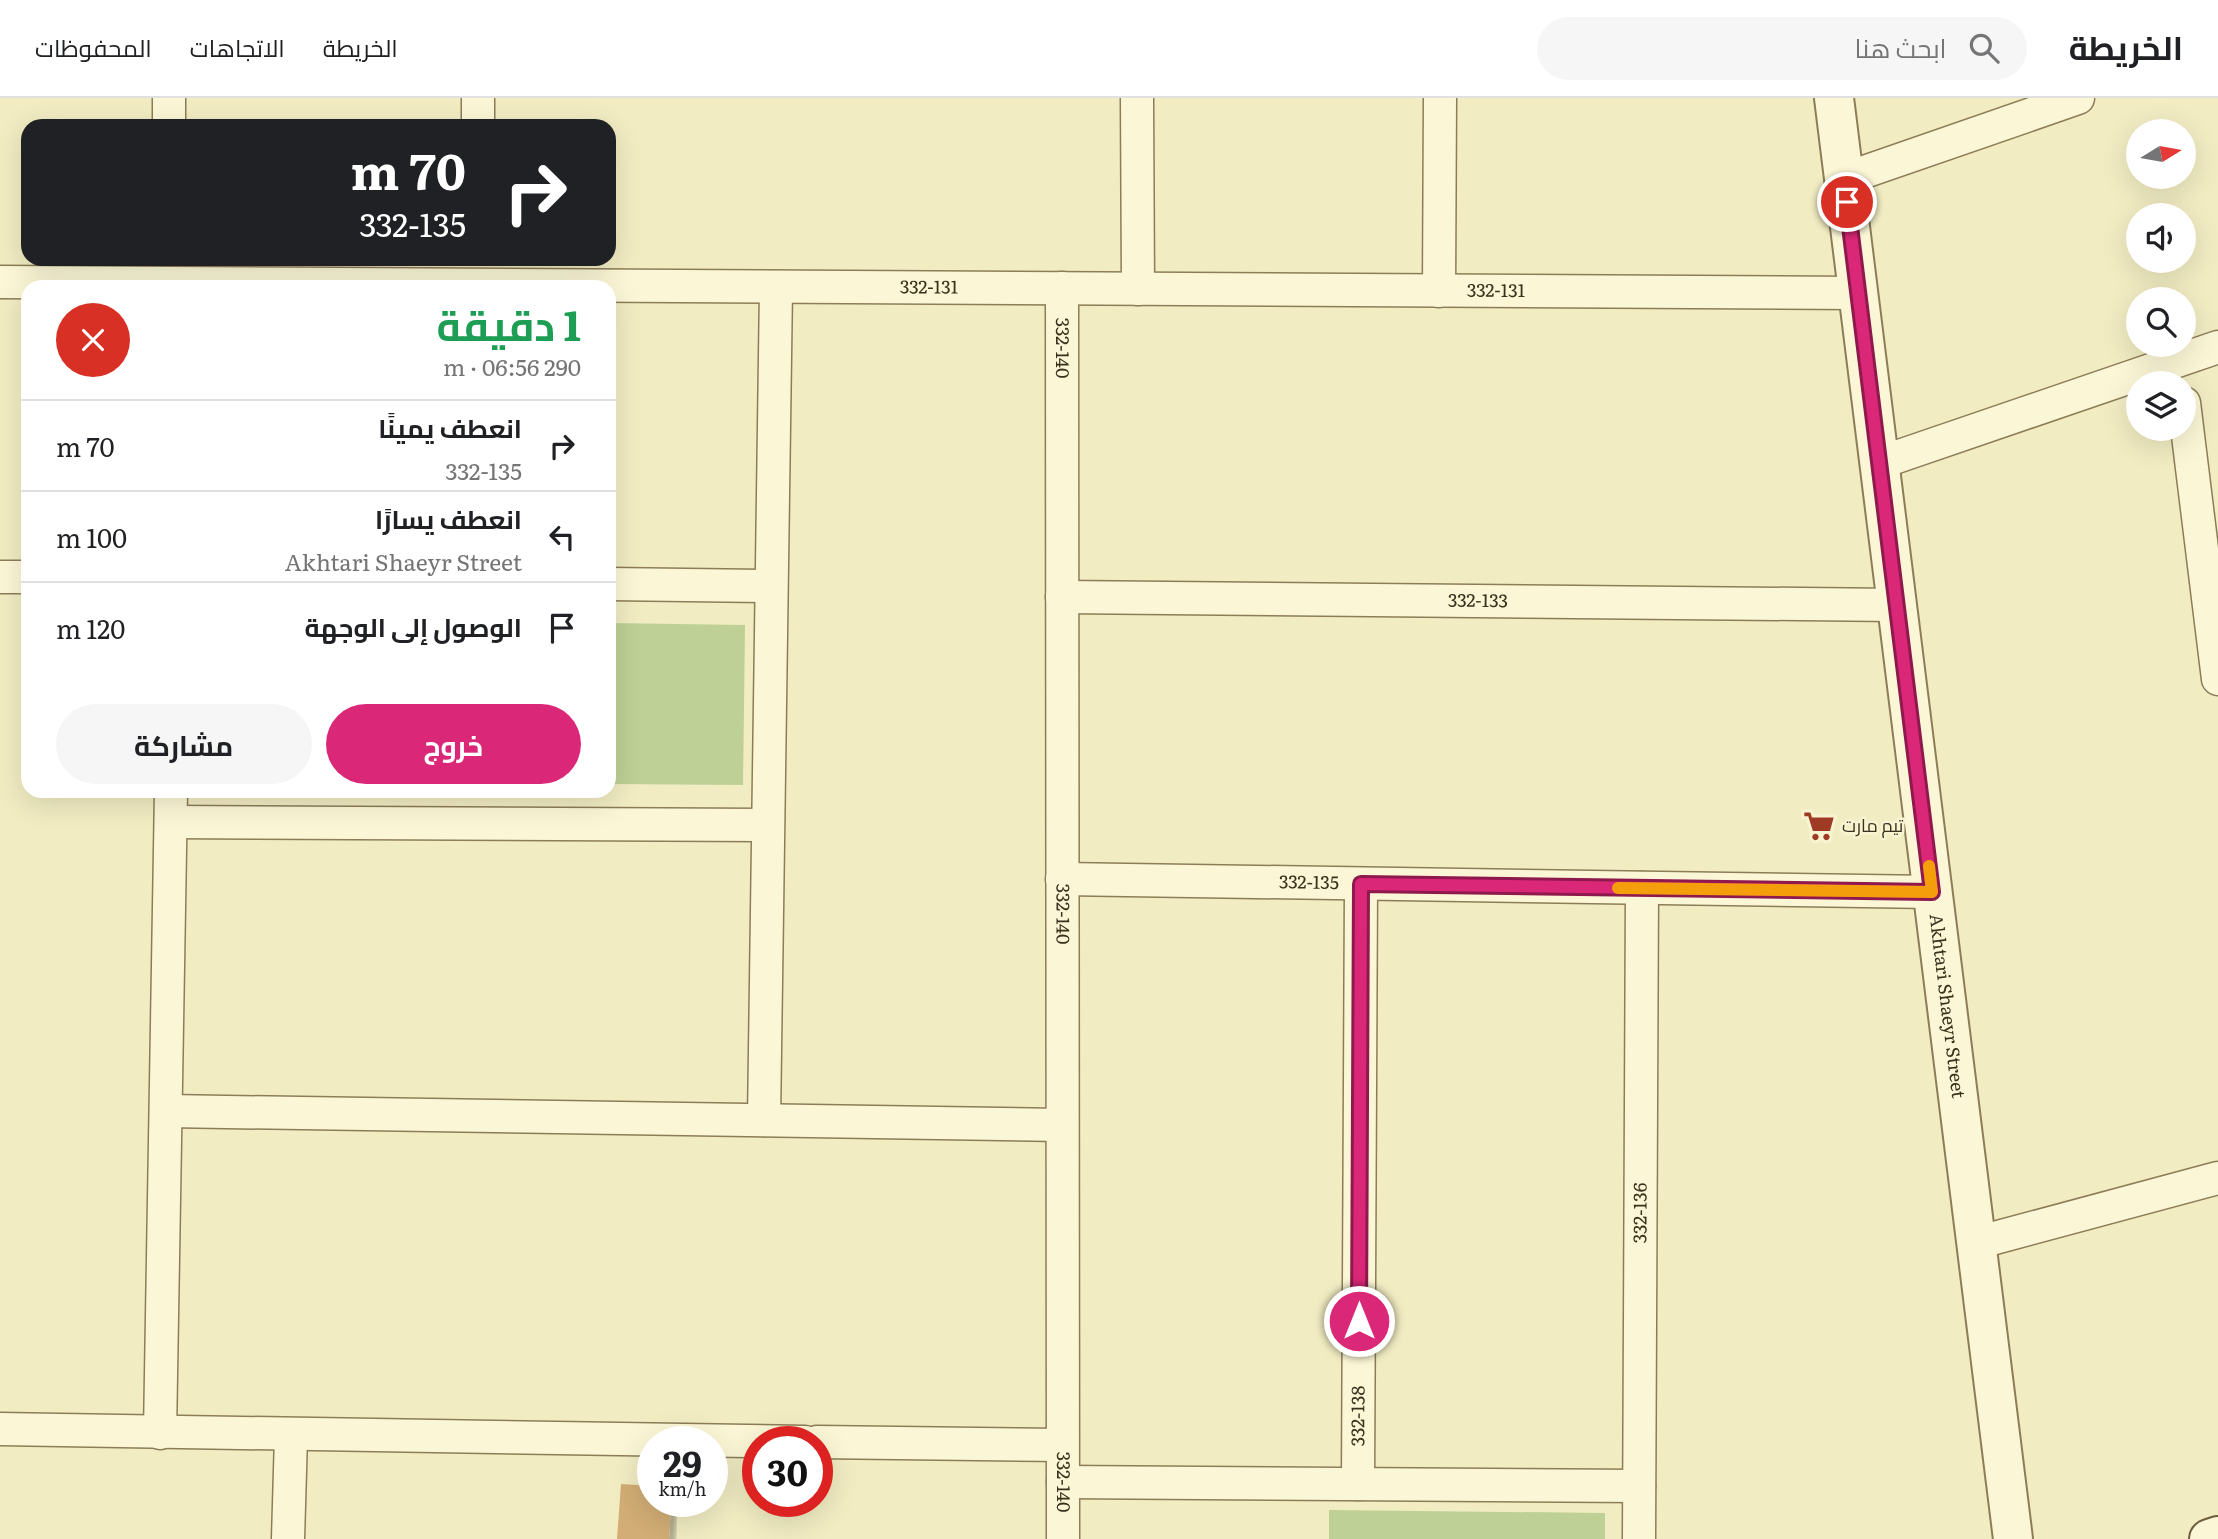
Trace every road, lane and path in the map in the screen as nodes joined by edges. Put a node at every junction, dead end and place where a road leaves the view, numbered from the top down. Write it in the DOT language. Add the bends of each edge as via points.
graph roads {
  1 [pos="169,98"];
  2 [pos="478,98"];
  3 [pos="1137,98"];
  4 [pos="1440,98"];
  5 [pos="1834,98"];
  6 [pos="2078,98"];
  7 [pos="169,119"];
  8 [pos="478,119"];
  9 [pos="1844,179"];
  10 [pos="166,271"];
  11 [pos="475,272"];
  12 [pos="30,280"];
  13 [pos="21,281"];
  14 [pos="0,282"];
  15 [pos="776,287"];
  16 [pos="1062,288"];
  17 [pos="1138,289"];
  18 [pos="1439,291"];
  19 [pos="1858,293"];
  20 [pos="2218,347"];
  21 [pos="2182,371"];
  22 [pos="2126,388"];
  23 [pos="2189,441"];
  24 [pos="1879,463"];
  25 [pos="0,577"];
  26 [pos="21,577"];
  27 [pos="616,584"];
  28 [pos="771,586"];
  29 [pos="1062,597"];
  30 [pos="1896,605"];
  31 [pos="2218,679"];
  32 [pos="171,806"];
  33 [pos="767,825"];
  34 [pos="1062,879"];
  35 [pos="1361,884"];
  36 [pos="1642,888"];
  37 [pos="1932,892"];
  38 [pos="167,1111"];
  39 [pos="764,1120"];
  40 [pos="1062,1125"];
  41 [pos="2218,1178"];
  42 [pos="1976,1243"];
  43 [pos="0,1429"];
  44 [pos="160,1433"];
  45 [pos="291,1436"];
  46 [pos="742,1441"];
  47 [pos="833,1442"];
  48 [pos="1062,1445"];
  49 [pos="1063,1482"];
  50 [pos="1358,1484"];
  51 [pos="1639,1486"];
  52 [pos="2218,1536"];
  53 [pos="288,1539"];
  54 [pos="1063,1539"];
  55 [pos="1639,1539"];
  56 [pos="2013,1539"];
  57 [pos="2209,1539"];
  1 -- 7 [label="street"];
  2 -- 8 [label="street"];
  3 -- 17 [label="street"];
  4 -- 18 [label="street"];
  5 -- 9 [label="street, Akhtari Shaeyr Street"];
  6 -- 9 [label="street"];
  9 -- 19 [label="street, Akhtari Shaeyr Street"];
  10 -- 11 [label="street, 332-131"];
  10 -- 12 [label="street, 332-131"];
  11 -- 15 [label="street, 332-131"];
  13 -- 14 [label="street, 332-131"];
  15 -- 16 [label="street, 332-131"];
  15 -- 28 [label="street"];
  16 -- 17 [label="street, 332-131"];
  16 -- 29 [label="street, 332-140"];
  17 -- 18 [label="street, 332-131"];
  18 -- 19 [label="street, 332-131"];
  19 -- 24 [label="street, Akhtari Shaeyr Street"];
  20 -- 21 [label="street"];
  22 -- 24 [label="street"];
  23 -- 31 [label="street"];
  24 -- 30 [label="street, Akhtari Shaeyr Street"];
  25 -- 26 [label="street"];
  27 -- 28 [label="street"];
  28 -- 33 [label="street"];
  29 -- 30 [label="street, 332-133"];
  29 -- 34 [label="street, 332-140"];
  30 -- 37 [label="street, Akhtari Shaeyr Street"];
  32 -- 33 [label="street"];
  32 -- 38 [label="street"];
  33 -- 39 [label="street"];
  34 -- 35 [label="street, 332-135"];
  34 -- 40 [label="street, 332-140"];
  35 -- 36 [label="street, 332-135"];
  35 -- 50 [label="street, 332-138"];
  36 -- 37 [label="street, 332-135"];
  36 -- 51 [label="street, 332-136"];
  37 -- 42 [label="street, Akhtari Shaeyr Street"];
  38 -- 39 [label="street"];
  38 -- 44 [label="street"];
  39 -- 40 [label="street"];
  40 -- 48 [label="street, 332-140"];
  41 -- 42 [label="street"];
  42 -- 56 [label="street, Akhtari Shaeyr Street"];
  43 -- 44 [label="street"];
  44 -- 45 [label="street"];
  45 -- 46 [label="street"];
  45 -- 53 [label="street"];
  47 -- 48 [label="street"];
  48 -- 49 [label="street, 332-140"];
  49 -- 50 [label="street"];
  49 -- 54 [label="street, 332-140"];
  50 -- 51 [label="street"];
  51 -- 55 [label="street, 332-136"];
  52 -- 57 [label="street"];
}
